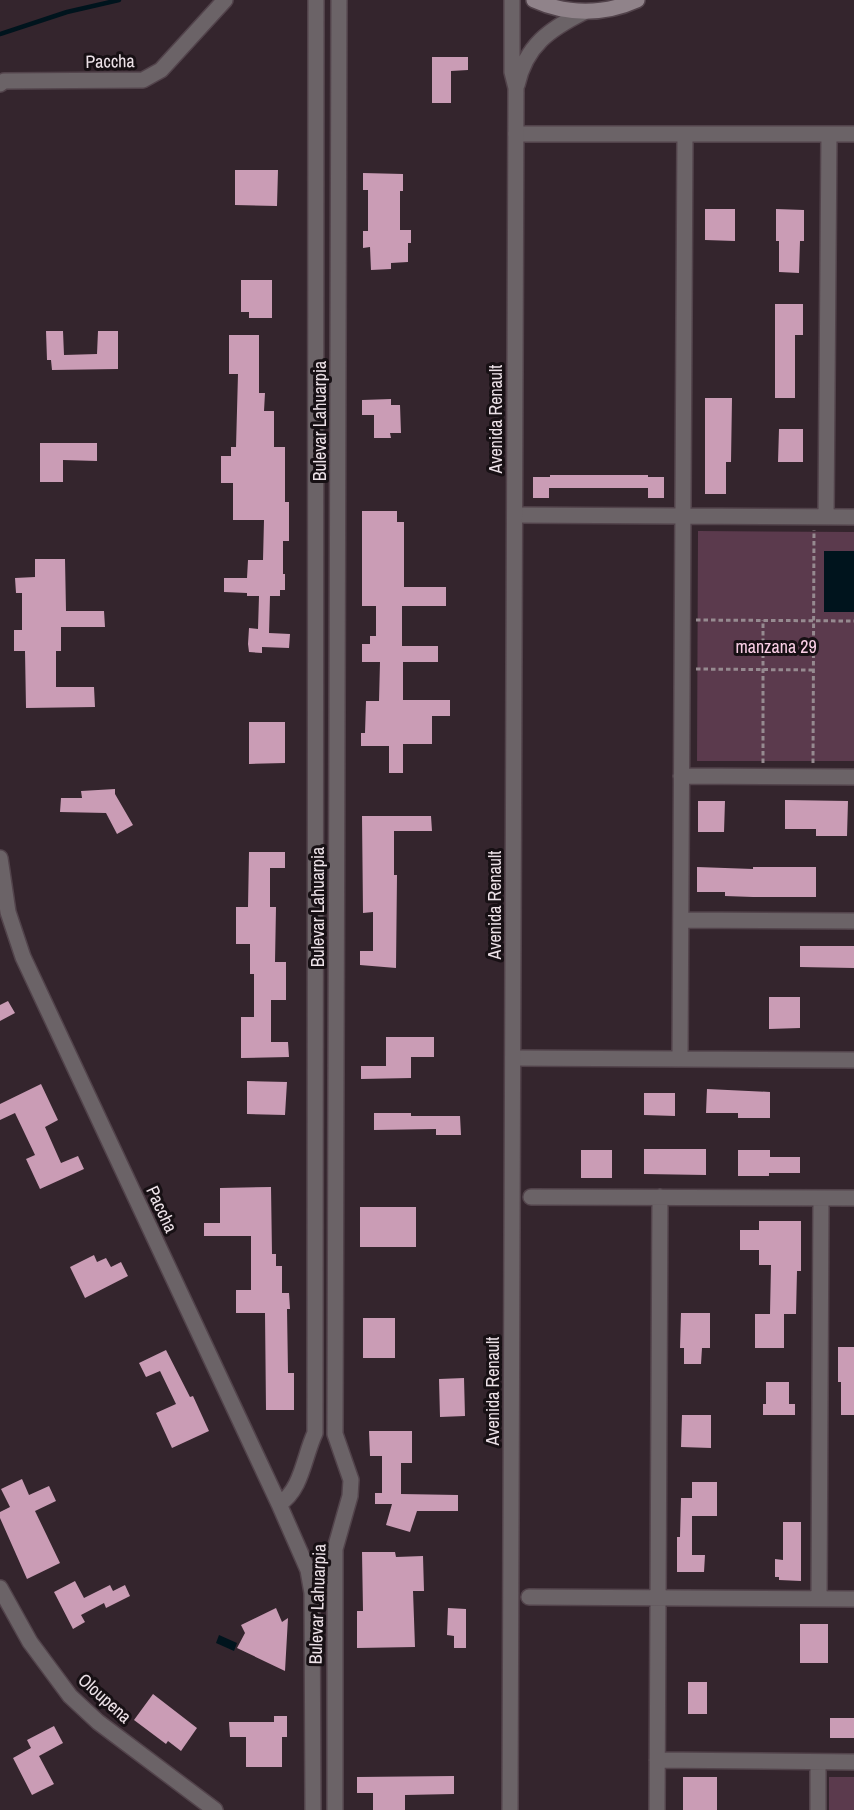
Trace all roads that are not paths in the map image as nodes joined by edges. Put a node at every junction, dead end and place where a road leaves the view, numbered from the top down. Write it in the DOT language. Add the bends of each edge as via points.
graph roads {
  1 [pos="225,0"];
  2 [pos="316,0"];
  3 [pos="339,0"];
  4 [pos="512,0"];
  5 [pos="534,0"];
  6 [pos="636,0"];
  7 [pos="584,12"];
  8 [pos="0,84"];
  9 [pos="516,88"];
  10 [pos="516,134"];
  11 [pos="685,134"];
  12 [pos="829,135"];
  13 [pos="854,135"];
  14 [pos="515,515"];
  15 [pos="683,516"];
  16 [pos="820,517"];
  17 [pos="854,517"];
  18 [pos="681,776"];
  19 [pos="854,777"];
  20 [pos="0,858"];
  21 [pos="681,920"];
  22 [pos="854,921"];
  23 [pos="513,1058"];
  24 [pos="680,1059"];
  25 [pos="854,1060"];
  26 [pos="531,1197"];
  27 [pos="660,1197"];
  28 [pos="821,1198"];
  29 [pos="854,1198"];
  30 [pos="315,1433"];
  31 [pos="335,1434"];
  32 [pos="279,1504"];
  33 [pos="334,1565"];
  34 [pos="308,1570"];
  35 [pos="0,1588"];
  36 [pos="530,1597"];
  37 [pos="658,1598"];
  38 [pos="819,1599"];
  39 [pos="854,1599"];
  40 [pos="657,1760"];
  41 [pos="818,1761"];
  42 [pos="854,1762"];
  43 [pos="215,1810"];
  44 [pos="313,1810"];
  45 [pos="335,1810"];
  46 [pos="510,1810"];
  47 [pos="657,1810"];
  48 [pos="818,1810"];
  1 -- 8 [label="street, Paccha" via="161,70 142,80"];
  2 -- 30 [label="street"];
  3 -- 31 [label="street, Bulevar Lahuarpia"];
  4 -- 9 [label="street, Avenida Renault" via="512,72"];
  5 -- 7 [label="main road" via="557,9"];
  6 -- 7 [label="main road"];
  7 -- 9 [label="street" via="544,36 528,55"];
  9 -- 10 [label="street, Avenida Renault"];
  10 -- 11 [label="street"];
  10 -- 14 [label="street, Avenida Renault"];
  11 -- 12 [label="street"];
  11 -- 15 [label="street"];
  12 -- 13 [label="street"];
  12 -- 16 [label="street"];
  14 -- 15 [label="street"];
  14 -- 23 [label="street, Avenida Renault"];
  15 -- 16 [label="street"];
  15 -- 18 [label="street"];
  16 -- 17 [label="street"];
  18 -- 19 [label="street"];
  18 -- 21 [label="street"];
  20 -- 32 [label="street, Paccha" via="8,912 22,957"];
  21 -- 22 [label="street"];
  21 -- 24 [label="street"];
  23 -- 24 [label="street"];
  23 -- 46 [label="street, Avenida Renault"];
  24 -- 25 [label="street"];
  26 -- 27 [label="street"];
  27 -- 28 [label="street"];
  27 -- 37 [label="street"];
  28 -- 29 [label="street"];
  28 -- 38 [label="street"];
  30 -- 31 [label="street"];
  30 -- 32 [label="street" via="294,1490"];
  31 -- 33 [label="street, Bulevar Lahuarpia" via="351,1480"];
  32 -- 34 [label="street, Paccha"];
  33 -- 34 [label="street" via="317,1573"];
  33 -- 45 [label="street, Bulevar Lahuarpia"];
  34 -- 44 [label="street, Paccha" via="312,1593"];
  35 -- 43 [label="street, Oloupena" via="30,1642 70,1696 98,1722"];
  36 -- 37 [label="street"];
  37 -- 38 [label="street"];
  37 -- 40 [label="street"];
  38 -- 39 [label="street"];
  40 -- 41 [label="street"];
  40 -- 47 [label="street"];
  41 -- 42 [label="street"];
  41 -- 48 [label="street"];
}
